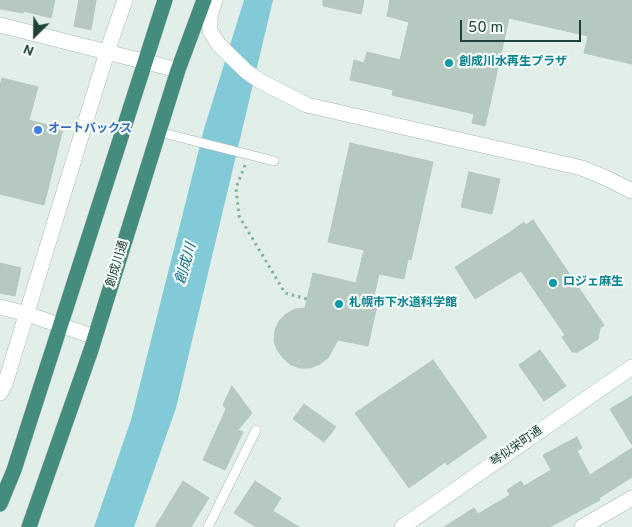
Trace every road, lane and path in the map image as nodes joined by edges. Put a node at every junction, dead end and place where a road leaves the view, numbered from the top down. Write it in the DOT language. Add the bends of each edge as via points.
graph roads {
  1 [pos="125,0"];
  2 [pos="165,0"];
  3 [pos="204,0"];
  4 [pos="215,0"];
  5 [pos="0,26"];
  6 [pos="107,52"];
  7 [pos="144,62"];
  8 [pos="178,70"];
  9 [pos="159,132"];
  10 [pos="245,157"];
  11 [pos="274,160"];
  12 [pos="632,191"];
  13 [pos="307,299"];
  14 [pos="0,307"];
  15 [pos="27,314"];
  16 [pos="60,325"];
  17 [pos="95,337"];
  18 [pos="632,367"];
  19 [pos="0,393"];
  20 [pos="256,430"];
  21 [pos="632,498"];
  22 [pos="0,504"];
  23 [pos="599,523"];
  24 [pos="29,527"];
  25 [pos="208,527"];
  26 [pos="402,527"];
  27 [pos="582,527"];
  1 -- 6 [label="street"];
  2 -- 7 [label="highway"];
  3 -- 8 [label="highway, 創成川通"];
  4 -- 12 [label="street" via="210,31 219,45 260,81 307,105 582,168"];
  5 -- 6 [label="street"];
  6 -- 7 [label="street"];
  6 -- 15 [label="street"];
  7 -- 8 [label="street"];
  7 -- 16 [label="highway"];
  8 -- 9 [label="highway, 創成川通"];
  9 -- 10 [label="lane"];
  9 -- 17 [label="highway, 創成川通"];
  10 -- 11 [label="lane"];
  10 -- 13 [label="path" via="236,188 239,216 286,293"];
  14 -- 15 [label="street"];
  15 -- 16 [label="street"];
  15 -- 19 [label="street"];
  16 -- 17 [label="street"];
  16 -- 22 [label="highway"];
  17 -- 24 [label="highway, 創成川通"];
  18 -- 26 [label="street, 琴似栄町通"];
  20 -- 25 [label="lane"];
  21 -- 23 [label="street"];
  23 -- 27 [label="street"];
}
